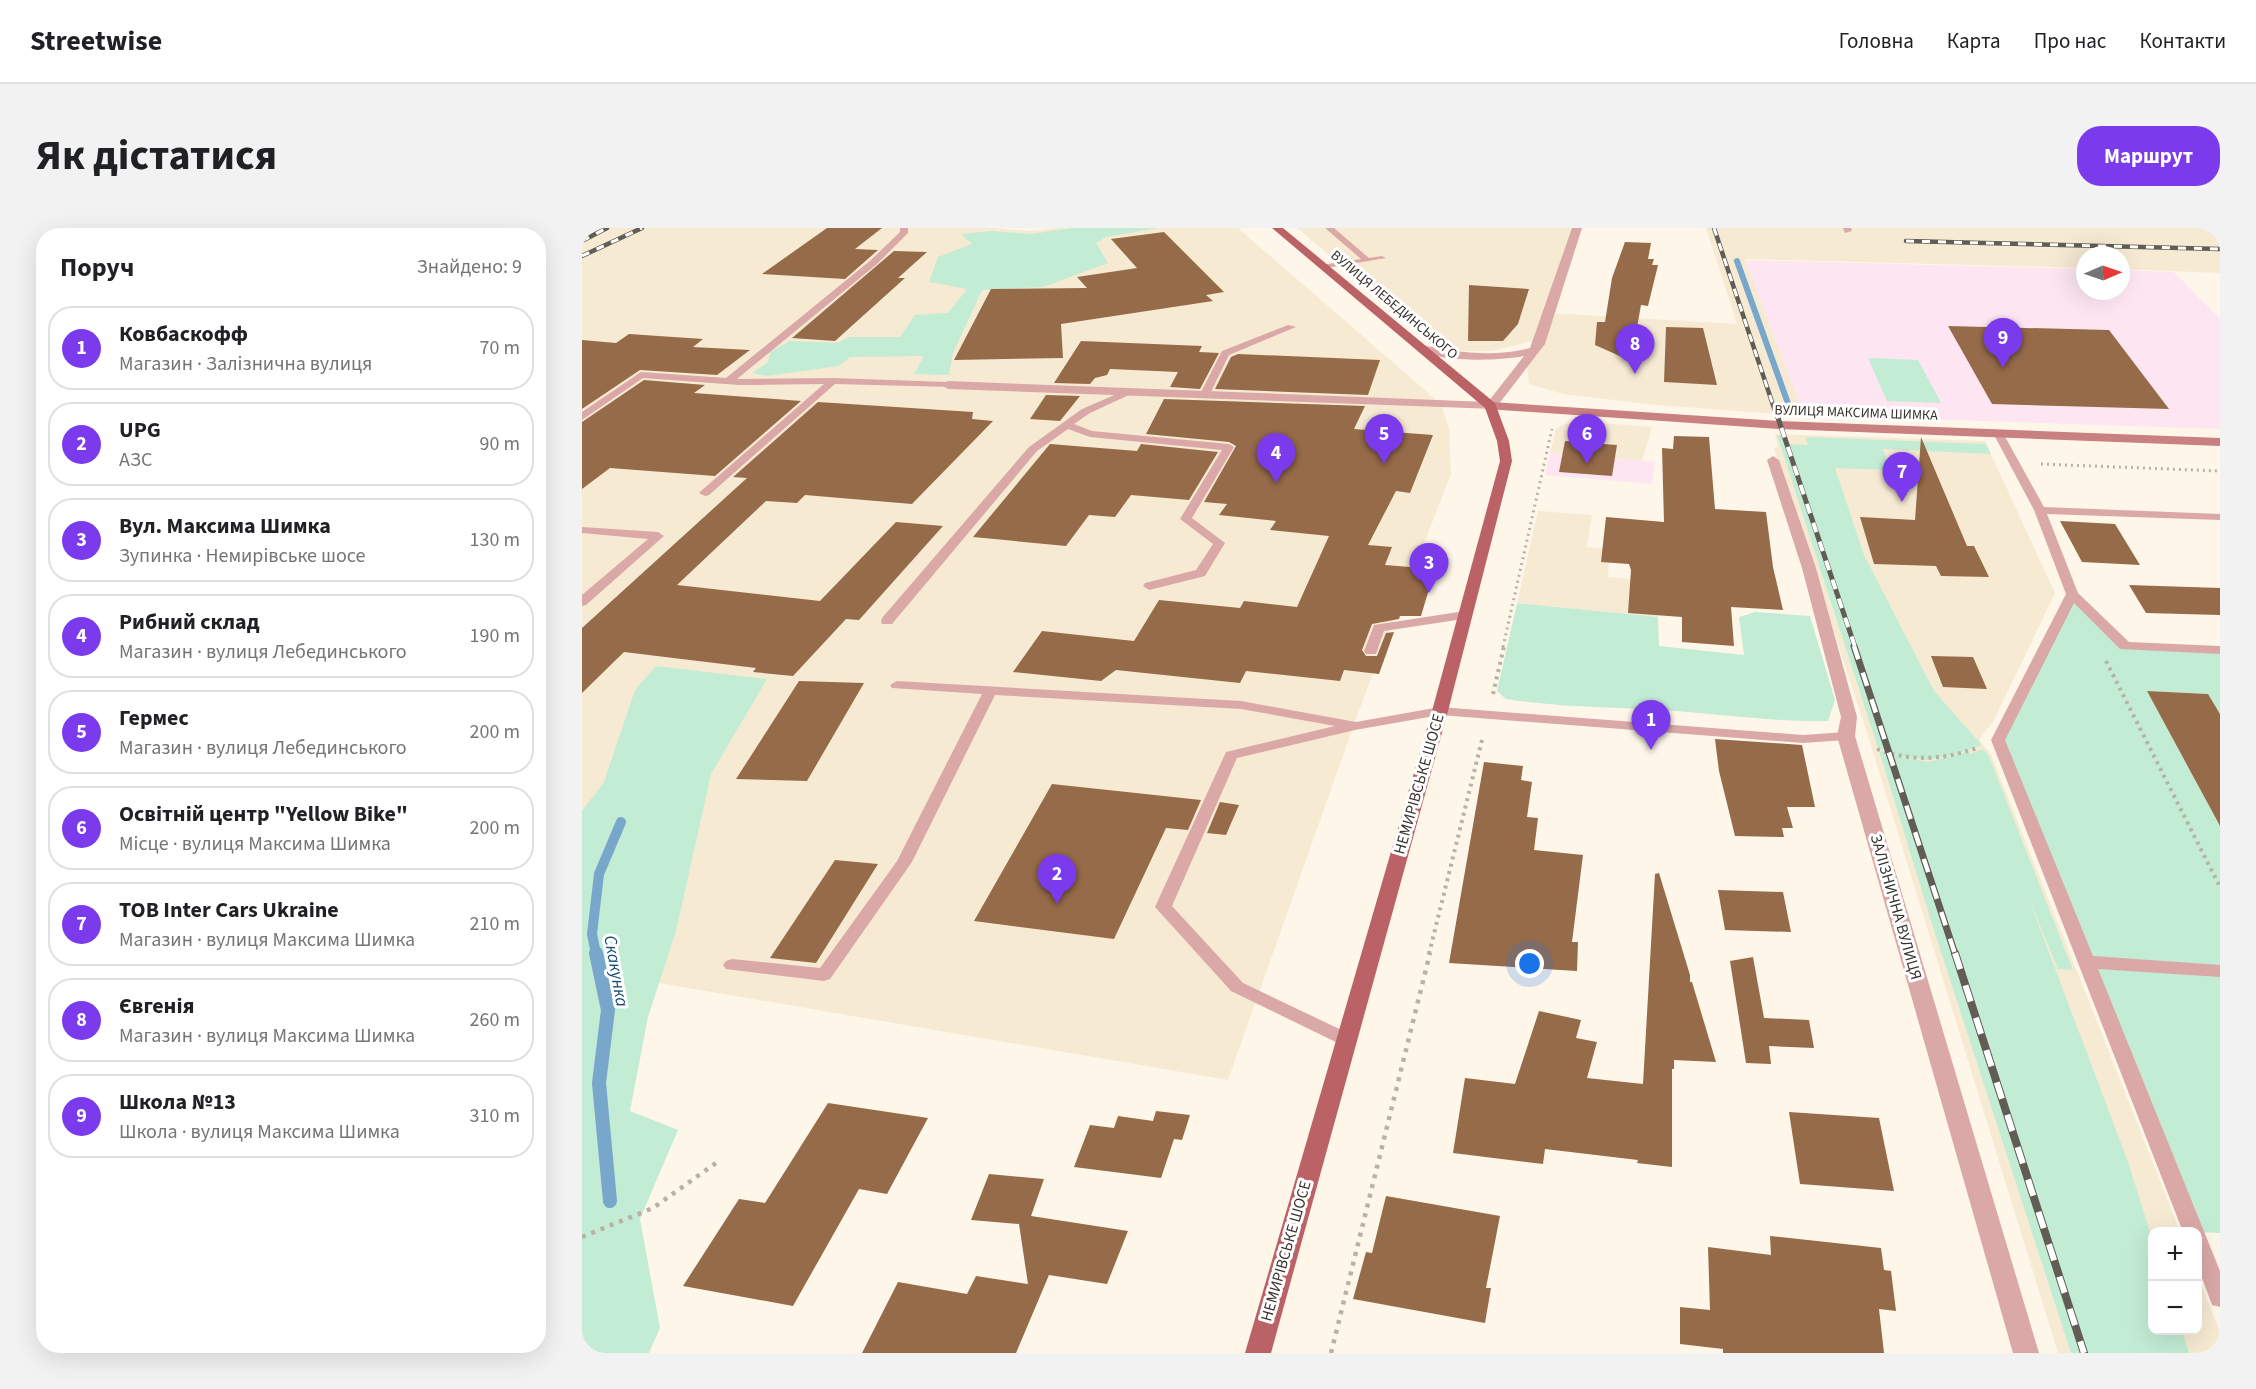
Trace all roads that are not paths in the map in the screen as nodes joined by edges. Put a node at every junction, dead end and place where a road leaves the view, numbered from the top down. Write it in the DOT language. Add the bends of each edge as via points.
graph roads {
  1 [pos="904,228"];
  2 [pos="1277,228"];
  3 [pos="1329,228"];
  4 [pos="1577,228"];
  5 [pos="1382,258"];
  6 [pos="1367,260"];
  7 [pos="1324,267"];
  8 [pos="1291,327"];
  9 [pos="1422,348"];
  10 [pos="1535,350"];
  11 [pos="729,381"];
  12 [pos="833,381"];
  13 [pos="948,385"];
  14 [pos="1126,393"];
  15 [pos="1204,396"];
  16 [pos="1491,406"];
  17 [pos="582,417"];
  18 [pos="1067,425"];
  19 [pos="1998,433"];
  20 [pos="2220,442"];
  21 [pos="1773,460"];
  22 [pos="705,493"];
  23 [pos="2040,510"];
  24 [pos="2220,517"];
  25 [pos="582,530"];
  26 [pos="1149,586"];
  27 [pos="2072,594"];
  28 [pos="582,602"];
  29 [pos="1465,615"];
  30 [pos="886,621"];
  31 [pos="2220,650"];
  32 [pos="1371,651"];
  33 [pos="897,685"];
  34 [pos="991,690"];
  35 [pos="1440,711"];
  36 [pos="1356,726"];
  37 [pos="1846,736"];
  38 [pos="2086,962"];
  39 [pos="732,965"];
  40 [pos="2220,971"];
  41 [pos="1346,1040"];
  42 [pos="2192,1227"];
  43 [pos="2202,1251"];
  44 [pos="2220,1298"];
  45 [pos="1258,1353"];
  46 [pos="2026,1353"];
  1 -- 11 [label="lane" via="904,233 874,262"];
  2 -- 7 [label="main road, ВУЛИЦЯ ЛЕБЕДИНСЬКОГО"];
  3 -- 6 [label="lane"];
  4 -- 10 [label="street"];
  5 -- 6 [label="lane"];
  6 -- 7 [label="lane"];
  7 -- 9 [label="main road, ВУЛИЦЯ ЛЕБЕДИНСЬКОГО"];
  8 -- 15 [label="lane" via="1225,353"];
  9 -- 10 [label="street" via="1481,358"];
  9 -- 16 [label="main road, ВУЛИЦЯ ЛЕБЕДИНСЬКОГО"];
  10 -- 16 [label="street"];
  11 -- 12 [label="lane"];
  11 -- 17 [label="lane" via="641,375"];
  12 -- 13 [label="lane"];
  12 -- 22 [label="lane"];
  13 -- 14 [label="street"];
  14 -- 15 [label="street"];
  14 -- 18 [label="lane" via="1086,411"];
  15 -- 16 [label="street"];
  16 -- 19 [label="main road, ВУЛИЦЯ МАКСИМА ШИМКА" via="1779,425"];
  16 -- 29 [label="main road, НЕМИРІВСЬКЕ ШОСЕ" via="1506,461"];
  18 -- 26 [label="lane" via="1090,434 1229,447 1186,519 1219,543 1202,573"];
  18 -- 30 [label="lane" via="1034,449"];
  19 -- 20 [label="main road, ВУЛИЦЯ МАКСИМА ШИМКА"];
  19 -- 23 [label="lane"];
  21 -- 37 [label="street, ЗАЛІЗНИЧНА ВУЛИЦЯ" via="1809,568 1850,717"];
  23 -- 24 [label="lane"];
  23 -- 27 [label="lane"];
  25 -- 28 [label="lane" via="658,536"];
  27 -- 31 [label="lane" via="2125,646"];
  27 -- 38 [label="lane" via="1998,740"];
  29 -- 32 [label="lane" via="1379,628"];
  29 -- 35 [label="main road, НЕМИРІВСЬКЕ ШОСЕ"];
  33 -- 34 [label="lane"];
  34 -- 36 [label="lane" via="1241,705"];
  34 -- 39 [label="lane" via="904,862 824,975"];
  35 -- 36 [label="lane"];
  35 -- 37 [label="lane" via="1803,739"];
  35 -- 41 [label="main road, НЕМИРІВСЬКЕ ШОСЕ"];
  36 -- 41 [label="lane" via="1231,755 1163,907 1237,987"];
  37 -- 46 [label="street, ЗАЛІЗНИЧНА ВУЛИЦЯ"];
  38 -- 40 [label="lane"];
  38 -- 42 [label="lane"];
  41 -- 45 [label="main road, НЕМИРІВСЬКЕ ШОСЕ"];
  43 -- 44 [label="lane"];
}
